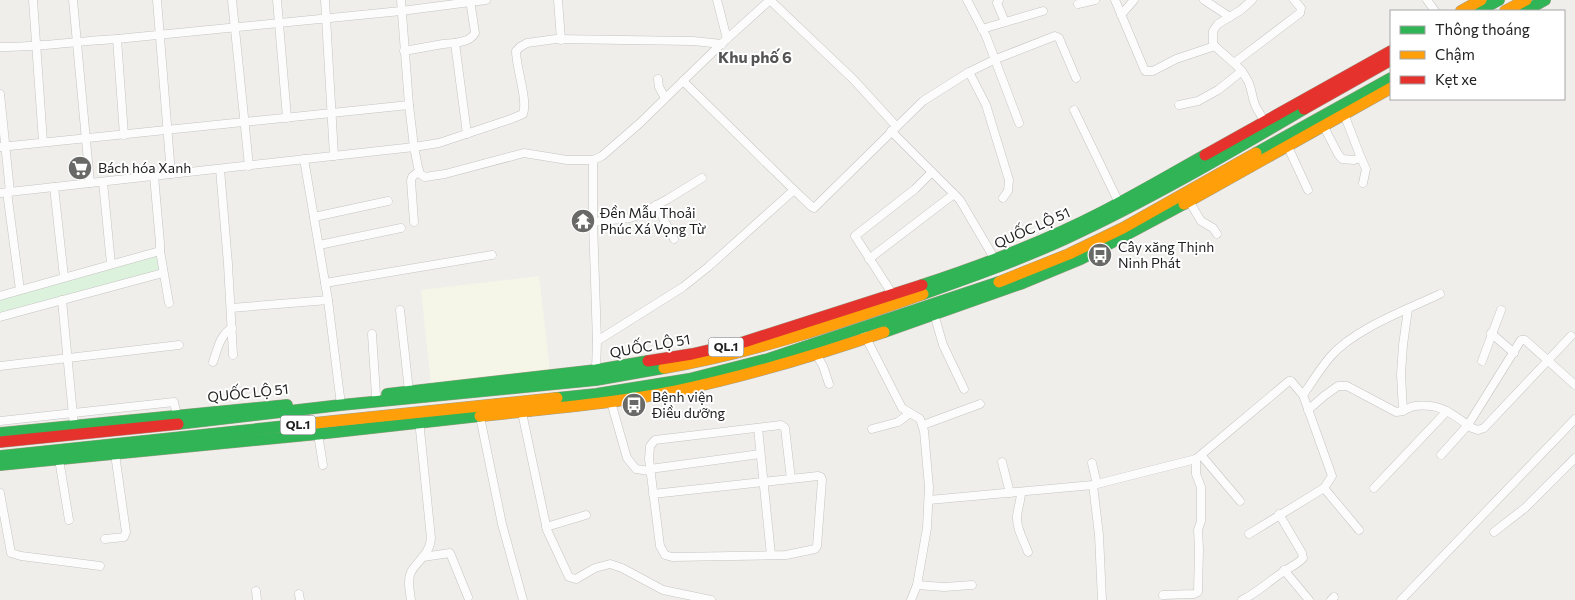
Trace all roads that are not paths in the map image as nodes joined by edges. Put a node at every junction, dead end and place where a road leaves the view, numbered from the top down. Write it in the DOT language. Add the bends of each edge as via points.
graph roads {
  1 [pos="32,0"];
  2 [pos="73,0"];
  3 [pos="157,0"];
  4 [pos="232,0"];
  5 [pos="277,0"];
  6 [pos="325,0"];
  7 [pos="401,0"];
  8 [pos="486,0"];
  9 [pos="558,0"];
  10 [pos="717,0"];
  11 [pos="770,0"];
  12 [pos="967,0"];
  13 [pos="999,0"];
  14 [pos="1095,0"];
  15 [pos="1115,0"];
  16 [pos="1134,0"];
  17 [pos="1204,0"];
  18 [pos="1252,0"];
  19 [pos="1294,0"];
  20 [pos="1499,0"];
  21 [pos="1526,0"];
  22 [pos="1545,0"];
  23 [pos="470,1"];
  24 [pos="439,3"];
  25 [pos="1480,3"];
  26 [pos="1078,4"];
  27 [pos="1464,10"];
  28 [pos="1508,10"];
  29 [pos="1527,10"];
  30 [pos="402,11"];
  31 [pos="1043,11"];
  32 [pos="1121,15"];
  33 [pos="1230,17"];
  34 [pos="326,18"];
  35 [pos="1004,22"];
  36 [pos="279,23"];
  37 [pos="235,27"];
  38 [pos="982,29"];
  39 [pos="160,35"];
  40 [pos="117,39"];
  41 [pos="561,40"];
  42 [pos="77,42"];
  43 [pos="724,42"];
  44 [pos="456,43"];
  45 [pos="1215,46"];
  46 [pos="36,47"];
  47 [pos="0,48"];
  48 [pos="404,51"];
  49 [pos="1390,52"];
  50 [pos="996,59"];
  51 [pos="1390,61"];
  52 [pos="1234,63"];
  53 [pos="1242,71"];
  54 [pos="969,72"];
  55 [pos="1076,78"];
  56 [pos="658,79"];
  57 [pos="1390,79"];
  58 [pos="683,81"];
  59 [pos="1390,89"];
  60 [pos="0,94"];
  61 [pos="665,98"];
  62 [pos="1179,105"];
  63 [pos="409,106"];
  64 [pos="1074,110"];
  65 [pos="332,114"];
  66 [pos="1344,114"];
  67 [pos="287,118"];
  68 [pos="244,123"];
  69 [pos="1019,123"];
  70 [pos="1323,125"];
  71 [pos="1264,127"];
  72 [pos="894,129"];
  73 [pos="167,130"];
  74 [pos="124,134"];
  75 [pos="467,134"];
  76 [pos="86,138"];
  77 [pos="43,142"];
  78 [pos="1285,142"];
  79 [pos="3,146"];
  80 [pos="414,147"];
  81 [pos="334,156"];
  82 [pos="1361,158"];
  83 [pos="304,160"];
  84 [pos="593,160"];
  85 [pos="249,166"];
  86 [pos="220,169"];
  87 [pos="419,171"];
  88 [pos="932,172"];
  89 [pos="171,174"];
  90 [pos="154,176"];
  91 [pos="702,178"];
  92 [pos="102,182"];
  93 [pos="90,183"];
  94 [pos="1363,183"];
  95 [pos="54,187"];
  96 [pos="794,190"];
  97 [pos="1308,190"];
  98 [pos="6,192"];
  99 [pos="954,194"];
  100 [pos="1003,198"];
  101 [pos="388,201"];
  102 [pos="1189,201"];
  103 [pos="656,205"];
  104 [pos="1121,206"];
  105 [pos="314,217"];
  106 [pos="414,222"];
  107 [pos="593,222"];
  108 [pos="400,228"];
  109 [pos="1217,234"];
  110 [pos="674,239"];
  111 [pos="319,245"];
  112 [pos="160,251"];
  113 [pos="492,255"];
  114 [pos="869,259"];
  115 [pos="111,264"];
  116 [pos="998,264"];
  117 [pos="163,273"];
  118 [pos="64,277"];
  119 [pos="325,283"];
  120 [pos="20,290"];
  121 [pos="1440,294"];
  122 [pos="893,295"];
  123 [pos="0,296"];
  124 [pos="62,300"];
  125 [pos="328,300"];
  126 [pos="959,301"];
  127 [pos="169,303"];
  128 [pos="231,308"];
  129 [pos="1408,309"];
  130 [pos="400,310"];
  131 [pos="1501,310"];
  132 [pos="858,311"];
  133 [pos="934,314"];
  134 [pos="0,317"];
  135 [pos="232,328"];
  136 [pos="864,333"];
  137 [pos="1491,333"];
  138 [pos="372,334"];
  139 [pos="1572,336"];
  140 [pos="597,341"];
  141 [pos="179,345"];
  142 [pos="1514,353"];
  143 [pos="816,354"];
  144 [pos="233,355"];
  145 [pos="67,358"];
  146 [pos="1482,361"];
  147 [pos="1548,361"];
  148 [pos="213,362"];
  149 [pos="0,366"];
  150 [pos="596,375"];
  151 [pos="829,384"];
  152 [pos="1575,384"];
  153 [pos="964,390"];
  154 [pos="409,391"];
  155 [pos="376,395"];
  156 [pos="1303,395"];
  157 [pos="597,399"];
  158 [pos="341,402"];
  159 [pos="611,402"];
  160 [pos="980,404"];
  161 [pos="520,406"];
  162 [pos="1308,410"];
  163 [pos="479,411"];
  164 [pos="1404,411"];
  165 [pos="1447,411"];
  166 [pos="73,413"];
  167 [pos="910,413"];
  168 [pos="176,416"];
  169 [pos="419,417"];
  170 [pos="1575,419"];
  171 [pos="0,421"];
  172 [pos="922,424"];
  173 [pos="1468,425"];
  174 [pos="74,426"];
  175 [pos="758,428"];
  176 [pos="872,429"];
  177 [pos="0,433"];
  178 [pos="318,434"];
  179 [pos="0,442"];
  180 [pos="163,444"];
  181 [pos="115,454"];
  182 [pos="760,454"];
  183 [pos="1440,455"];
  184 [pos="0,456"];
  185 [pos="1198,457"];
  186 [pos="1575,458"];
  187 [pos="59,459"];
  188 [pos="1002,462"];
  189 [pos="1092,463"];
  190 [pos="0,465"];
  191 [pos="323,465"];
  192 [pos="650,470"];
  193 [pos="791,478"];
  194 [pos="764,482"];
  195 [pos="1095,485"];
  196 [pos="1324,488"];
  197 [pos="1374,488"];
  198 [pos="1010,492"];
  199 [pos="1021,492"];
  200 [pos="0,493"];
  201 [pos="653,494"];
  202 [pos="929,500"];
  203 [pos="1240,501"];
  204 [pos="1280,514"];
  205 [pos="586,515"];
  206 [pos="70,520"];
  207 [pos="546,527"];
  208 [pos="1359,530"];
  209 [pos="1494,532"];
  210 [pos="1249,534"];
  211 [pos="105,539"];
  212 [pos="1028,552"];
  213 [pos="771,555"];
  214 [pos="423,557"];
  215 [pos="100,566"];
  216 [pos="1284,570"];
  217 [pos="972,584"];
  218 [pos="917,585"];
  219 [pos="256,591"];
  220 [pos="1163,595"];
  221 [pos="468,596"];
  222 [pos="1248,599"];
  223 [pos="258,600"];
  224 [pos="411,600"];
  225 [pos="523,600"];
  226 [pos="712,600"];
  227 [pos="911,600"];
  228 [pos="1102,600"];
  229 [pos="1309,600"];
  230 [pos="1401,600"];
  1 -- 46 [label="street"];
  2 -- 42 [label="street"];
  3 -- 39 [label="street"];
  4 -- 37 [label="street"];
  5 -- 36 [label="street"];
  6 -- 34 [label="street"];
  7 -- 30 [label="street"];
  8 -- 23 [label="street"];
  9 -- 41 [label="street"];
  10 -- 43 [label="street"];
  11 -- 43 [label="street"];
  11 -- 72 [label="street" via="854,80"];
  12 -- 38 [label="street"];
  13 -- 35 [label="street"];
  14 -- 26 [label="street"];
  15 -- 32 [label="street"];
  16 -- 32 [label="street"];
  17 -- 33 [label="street"];
  18 -- 33 [label="street"];
  19 -- 52 [label="street" via="1301,8 1300,13"];
  20 -- 25 [label="main road"];
  21 -- 28 [label="main road"];
  22 -- 29 [label="main road"];
  23 -- 24 [label="street"];
  23 -- 44 [label="street" via="475,33 468,41"];
  24 -- 30 [label="street"];
  25 -- 27 [label="main road"];
  30 -- 34 [label="street"];
  30 -- 48 [label="street"];
  31 -- 35 [label="street"];
  32 -- 45 [label="street" via="1146,71"];
  33 -- 45 [label="street" via="1212,31"];
  34 -- 36 [label="street"];
  34 -- 65 [label="street"];
  35 -- 38 [label="street"];
  36 -- 37 [label="street"];
  36 -- 67 [label="street"];
  37 -- 39 [label="street"];
  37 -- 68 [label="street"];
  38 -- 50 [label="street"];
  39 -- 40 [label="street"];
  39 -- 73 [label="street"];
  40 -- 42 [label="street"];
  40 -- 74 [label="street"];
  41 -- 43 [label="street"];
  41 -- 75 [label="street" via="527,43 516,51 524,100 523,114"];
  42 -- 46 [label="street"];
  42 -- 76 [label="street"];
  43 -- 58 [label="street"];
  44 -- 48 [label="street"];
  44 -- 75 [label="street"];
  45 -- 52 [label="street"];
  46 -- 47 [label="street"];
  46 -- 77 [label="street"];
  48 -- 63 [label="street"];
  49 -- 71 [label="main road, QUỐC LỘ 51 / QL.1"];
  50 -- 54 [label="street"];
  50 -- 55 [label="street" via="1055,36"];
  50 -- 69 [label="street"];
  51 -- 71 [label="main road, QUỐC LỘ 51 / QL.1"];
  52 -- 53 [label="street"];
  53 -- 62 [label="street" via="1198,101"];
  53 -- 71 [label="street"];
  54 -- 72 [label="street" via="923,101"];
  54 -- 100 [label="street" via="986,105 1010,180"];
  56 -- 61 [label="street"];
  57 -- 78 [label="main road, QL.1"];
  58 -- 61 [label="street"];
  58 -- 96 [label="street"];
  59 -- 66 [label="main road, QL.1"];
  60 -- 79 [label="street"];
  61 -- 84 [label="street" via="605,154"];
  63 -- 65 [label="street"];
  63 -- 80 [label="street"];
  64 -- 104 [label="street"];
  65 -- 67 [label="street"];
  65 -- 81 [label="street"];
  66 -- 70 [label="main road, QL.1"];
  66 -- 82 [label="street"];
  67 -- 68 [label="street"];
  68 -- 73 [label="street"];
  68 -- 85 [label="street"];
  70 -- 78 [label="main road, QL.1"];
  70 -- 82 [label="street" via="1342,159"];
  71 -- 104 [label="main road, QUỐC LỘ 51 / QL.1" via="1167,188"];
  72 -- 88 [label="street"];
  72 -- 96 [label="street" via="816,207 812,208"];
  73 -- 74 [label="street"];
  73 -- 89 [label="street"];
  74 -- 76 [label="street"];
  75 -- 80 [label="street"];
  76 -- 77 [label="street"];
  76 -- 93 [label="street"];
  77 -- 79 [label="street"];
  78 -- 97 [label="street"];
  78 -- 102 [label="main road, QL.1"];
  78 -- 126 [label="main road, QL.1" via="1075,252 980,289"];
  79 -- 98 [label="street"];
  80 -- 81 [label="street"];
  80 -- 87 [label="street"];
  81 -- 83 [label="street"];
  82 -- 94 [label="street" via="1366,169"];
  83 -- 85 [label="street"];
  83 -- 105 [label="street"];
  84 -- 87 [label="street" via="566,160 524,153 434,176 425,177"];
  84 -- 107 [label="street"];
  85 -- 86 [label="street"];
  86 -- 89 [label="street"];
  86 -- 128 [label="street"];
  87 -- 106 [label="street" via="411,181"];
  88 -- 99 [label="street"];
  88 -- 114 [label="street" via="855,236"];
  89 -- 90 [label="street"];
  90 -- 92 [label="street"];
  90 -- 112 [label="street"];
  91 -- 103 [label="street"];
  92 -- 93 [label="street"];
  92 -- 115 [label="street"];
  93 -- 95 [label="street"];
  95 -- 98 [label="street"];
  95 -- 118 [label="street"];
  96 -- 140 [label="street" via="689,282"];
  98 -- 120 [label="street"];
  99 -- 114 [label="street"];
  99 -- 116 [label="street"];
  101 -- 105 [label="street"];
  102 -- 109 [label="street" via="1201,221"];
  102 -- 126 [label="main road, QL.1" via="1081,259 1023,283"];
  103 -- 107 [label="street" via="630,218"];
  103 -- 110 [label="street"];
  104 -- 116 [label="main road, QUỐC LỘ 51 / QL.1" via="1065,239"];
  105 -- 111 [label="street"];
  107 -- 140 [label="street"];
  108 -- 111 [label="street"];
  111 -- 119 [label="street"];
  112 -- 115 [label="street"];
  112 -- 117 [label="street"];
  113 -- 119 [label="street"];
  114 -- 122 [label="street"];
  115 -- 118 [label="street"];
  116 -- 122 [label="main road, QUỐC LỘ 51 / QL.1"];
  116 -- 132 [label="main road, QUỐC LỘ 51 / QL.1"];
  117 -- 124 [label="street"];
  117 -- 127 [label="street"];
  118 -- 120 [label="street"];
  119 -- 125 [label="street"];
  120 -- 123 [label="street"];
  121 -- 129 [label="street"];
  122 -- 132 [label="main road, QUỐC LỘ 51 / QL.1"];
  124 -- 134 [label="street"];
  124 -- 145 [label="street"];
  125 -- 128 [label="street"];
  125 -- 158 [label="street"];
  126 -- 133 [label="main road, QL.1"];
  126 -- 136 [label="main road, QL.1"];
  128 -- 135 [label="street"];
  129 -- 156 [label="street" via="1353,338 1331,356"];
  129 -- 164 [label="street" via="1401,374"];
  130 -- 154 [label="street"];
  131 -- 137 [label="street"];
  132 -- 150 [label="main road, QUỐC LỘ 51 / QL.1" via="761,347 726,356 666,368"];
  133 -- 136 [label="main road, QL.1"];
  133 -- 153 [label="street" via="943,345"];
  135 -- 144 [label="street"];
  135 -- 148 [label="street" via="221,340"];
  136 -- 143 [label="main road, QL.1"];
  136 -- 157 [label="main road, QL.1" via="731,370"];
  136 -- 167 [label="street" via="902,408"];
  137 -- 142 [label="street"];
  137 -- 146 [label="street"];
  138 -- 155 [label="street"];
  139 -- 147 [label="street"];
  140 -- 150 [label="street"];
  141 -- 145 [label="street"];
  142 -- 147 [label="street" via="1521,340 1525,340"];
  142 -- 173 [label="street"];
  143 -- 151 [label="street"];
  143 -- 159 [label="main road, QL.1" via="712,383"];
  145 -- 149 [label="street"];
  145 -- 166 [label="street"];
  147 -- 152 [label="street"];
  147 -- 173 [label="street" via="1484,428 1478,430"];
  150 -- 154 [label="main road, QUỐC LỘ 51 / QL.1"];
  150 -- 157 [label="main road"];
  150 -- 158 [label="main road, QUỐC LỘ 51 / QL.1"];
  154 -- 155 [label="main road, QUỐC LỘ 51 / QL.1"];
  155 -- 158 [label="main road, QUỐC LỘ 51 / QL.1"];
  156 -- 162 [label="street"];
  156 -- 185 [label="street" via="1293,382 1288,381"];
  157 -- 159 [label="main road, QL.1"];
  157 -- 161 [label="main road, QL.1"];
  158 -- 168 [label="main road, QUỐC LỘ 51 / QL.1"];
  158 -- 179 [label="main road, QUỐC LỘ 51 / QL.1" via="160,426"];
  159 -- 192 [label="street" via="627,458 636,469"];
  160 -- 172 [label="street"];
  161 -- 163 [label="main road, QL.1"];
  161 -- 207 [label="street"];
  162 -- 164 [label="street" via="1338,386 1347,386 1396,412"];
  162 -- 196 [label="street" via="1332,476"];
  163 -- 169 [label="main road, QL.1"];
  163 -- 225 [label="street" via="502,524"];
  164 -- 165 [label="street" via="1411,406 1425,404"];
  165 -- 173 [label="street"];
  165 -- 197 [label="street"];
  166 -- 168 [label="street" via="174,402"];
  166 -- 171 [label="street"];
  166 -- 174 [label="street"];
  167 -- 172 [label="street"];
  167 -- 176 [label="street" via="898,422"];
  168 -- 174 [label="main road, QUỐC LỘ 51 / QL.1"];
  169 -- 178 [label="main road, QL.1"];
  169 -- 180 [label="main road, QL.1"];
  169 -- 214 [label="street" via="431,538 431,545"];
  170 -- 230 [label="street"];
  172 -- 202 [label="street"];
  173 -- 183 [label="street"];
  174 -- 177 [label="main road, QUỐC LỘ 51 / QL.1"];
  175 -- 182 [label="street"];
  175 -- 192 [label="street" via="655,440 649,451"];
  175 -- 193 [label="street" via="781,425 785,428"];
  178 -- 180 [label="main road, QL.1"];
  178 -- 191 [label="street"];
  180 -- 181 [label="main road, QL.1"];
  180 -- 184 [label="main road, QL.1"];
  181 -- 187 [label="main road, QL.1"];
  181 -- 211 [label="street" via="126,532 124,536"];
  182 -- 192 [label="street"];
  182 -- 194 [label="street"];
  185 -- 195 [label="street"];
  185 -- 203 [label="street"];
  185 -- 220 [label="street" via="1196,474 1202,497 1198,530 1198,588 1194,594"];
  186 -- 209 [label="street" via="1525,508"];
  187 -- 190 [label="main road, QL.1"];
  187 -- 206 [label="street"];
  188 -- 198 [label="street"];
  189 -- 195 [label="street"];
  192 -- 201 [label="street"];
  193 -- 194 [label="street"];
  193 -- 213 [label="street" via="821,477 817,546 811,551"];
  194 -- 201 [label="street"];
  194 -- 213 [label="street"];
  195 -- 199 [label="street"];
  195 -- 228 [label="street"];
  196 -- 204 [label="street"];
  196 -- 208 [label="street"];
  198 -- 199 [label="street"];
  198 -- 202 [label="street"];
  199 -- 212 [label="street" via="1018,527"];
  200 -- 215 [label="street" via="11,553"];
  201 -- 213 [label="street" via="660,546 665,555"];
  202 -- 218 [label="street"];
  204 -- 210 [label="street"];
  204 -- 216 [label="street" via="1303,558"];
  205 -- 207 [label="street"];
  207 -- 226 [label="street" via="568,577 572,579 610,564 663,590"];
  214 -- 221 [label="street" via="450,553"];
  214 -- 224 [label="street" via="410,573"];
  216 -- 222 [label="street"];
  216 -- 229 [label="street"];
  217 -- 218 [label="street"];
  218 -- 227 [label="street"];
  219 -- 223 [label="street"];
}
